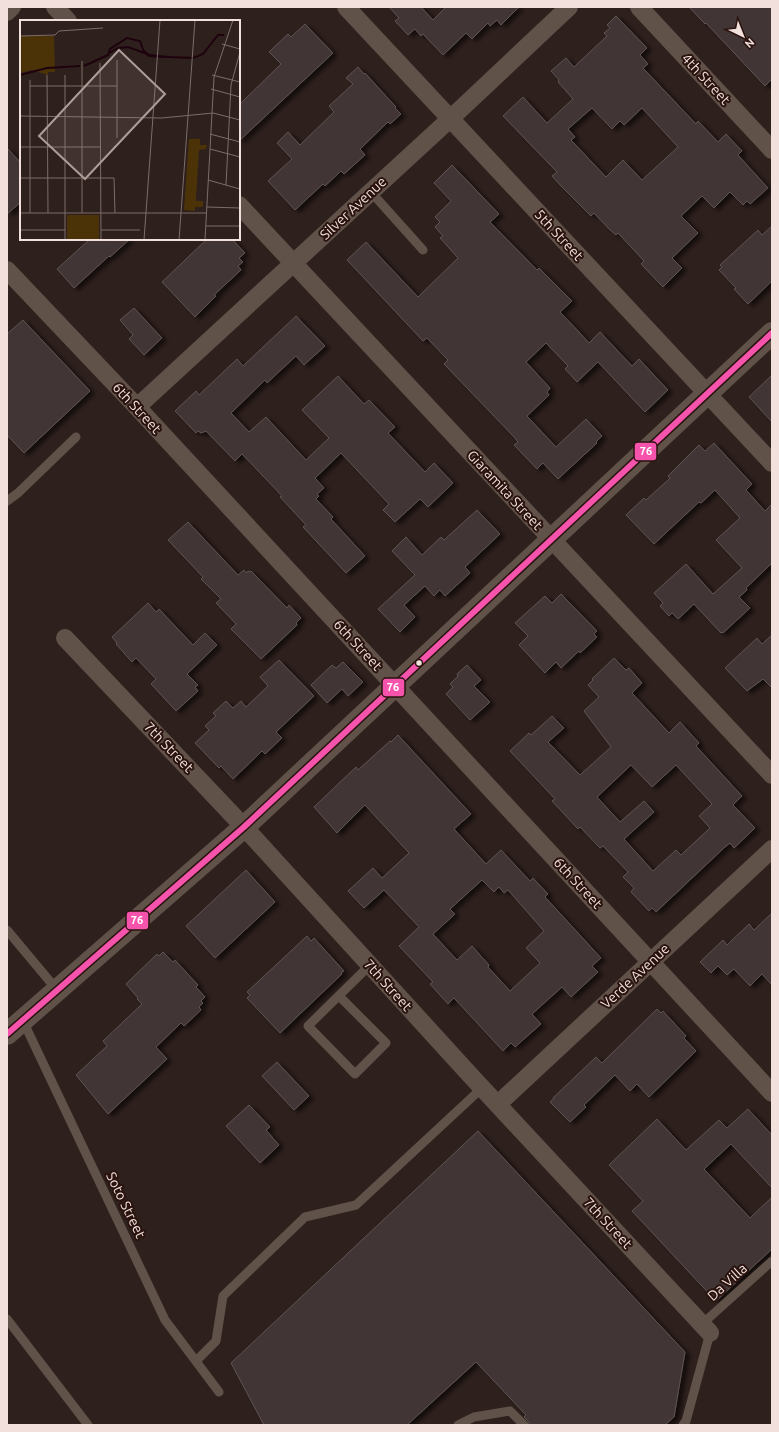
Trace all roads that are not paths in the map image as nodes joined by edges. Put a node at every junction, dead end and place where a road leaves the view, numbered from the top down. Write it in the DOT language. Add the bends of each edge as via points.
graph roads {
  1 [pos="12,7"];
  2 [pos="55,7"];
  3 [pos="346,7"];
  4 [pos="569,7"];
  5 [pos="639,7"];
  6 [pos="7,12"];
  7 [pos="67,20"];
  8 [pos="450,119"];
  9 [pos="772,150"];
  10 [pos="371,192"];
  11 [pos="240,206"];
  12 [pos="423,250"];
  13 [pos="293,263"];
  14 [pos="7,270"];
  15 [pos="772,333"];
  16 [pos="708,394"];
  17 [pos="137,407"];
  18 [pos="76,437"];
  19 [pos="772,464"];
  20 [pos="7,501"];
  21 [pos="552,540"];
  22 [pos="65,638"];
  23 [pos="396,685"];
  24 [pos="772,775"];
  25 [pos="244,827"];
  26 [pos="772,849"];
  27 [pos="7,930"];
  28 [pos="650,962"];
  29 [pos="370,965"];
  30 [pos="57,990"];
  31 [pos="339,996"];
  32 [pos="15,1027"];
  33 [pos="482,1088"];
  34 [pos="772,1093"];
  35 [pos="498,1104"];
  36 [pos="772,1261"];
  37 [pos="7,1319"];
  38 [pos="706,1329"];
  39 [pos="196,1361"];
  40 [pos="218,1392"];
  41 [pos="88,1425"];
  42 [pos="458,1425"];
  43 [pos="524,1425"];
  44 [pos="683,1425"];
  1 -- 6 [label="street"];
  2 -- 7 [label="street"];
  3 -- 8 [label="street, 5th Street"];
  4 -- 8 [label="street, Silver Avenue"];
  5 -- 9 [label="street, 4th Street"];
  8 -- 10 [label="street, Silver Avenue"];
  8 -- 16 [label="street, 5th Street"];
  10 -- 12 [label="lane"];
  10 -- 13 [label="street, Silver Avenue"];
  11 -- 13 [label="street, Giaramita Street"];
  13 -- 17 [label="street, Silver Avenue"];
  13 -- 21 [label="street, Giaramita Street"];
  14 -- 17 [label="street, 6th Street"];
  15 -- 16 [label="street"];
  16 -- 19 [label="street, 5th Street"];
  16 -- 21 [label="street"];
  17 -- 23 [label="street, 6th Street"];
  18 -- 20 [label="lane"];
  21 -- 23 [label="street"];
  21 -- 24 [label="street, Giaramita Street"];
  22 -- 25 [label="street, 7th Street"];
  23 -- 25 [label="street"];
  23 -- 28 [label="street, 6th Street"];
  25 -- 29 [label="street, 7th Street"];
  25 -- 30 [label="street"];
  26 -- 28 [label="street, Verde Avenue"];
  27 -- 30 [label="lane"];
  28 -- 34 [label="street, 6th Street"];
  28 -- 35 [label="street, Verde Avenue"];
  29 -- 31 [label="lane"];
  29 -- 33 [label="street, 7th Street"];
  30 -- 32 [label="street"];
  31 -- 31 [label="lane" via="308,1026 355,1074 386,1044"];
  32 -- 39 [label="lane, Soto Street" via="165,1320"];
  33 -- 35 [label="street, 7th Street"];
  33 -- 39 [label="lane" via="356,1205 305,1217 223,1296 216,1341"];
  35 -- 38 [label="street, 7th Street"];
  36 -- 38 [label="lane, Da Villa"];
  37 -- 41 [label="lane"];
  38 -- 44 [label="lane"];
  39 -- 40 [label="lane, Soto Street"];
  42 -- 43 [label="lane" via="474,1417 510,1411"];
}
